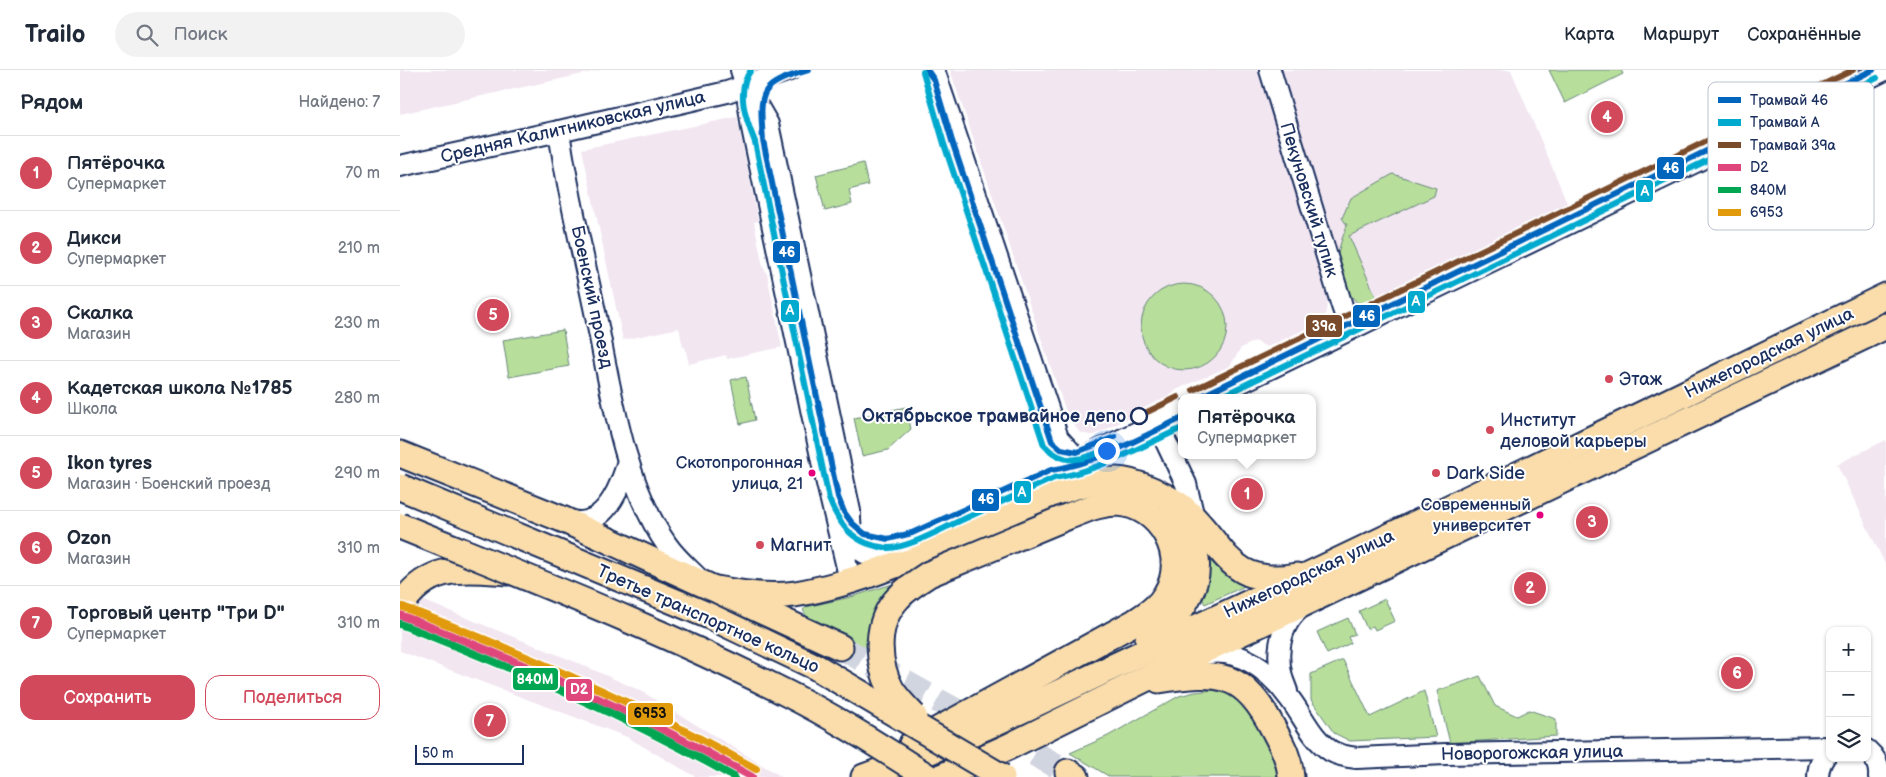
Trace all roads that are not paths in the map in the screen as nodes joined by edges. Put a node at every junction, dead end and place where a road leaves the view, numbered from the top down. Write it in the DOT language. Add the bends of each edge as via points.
graph roads {
  1 [pos="790,70"];
  2 [pos="934,70"];
  3 [pos="1270,70"];
  4 [pos="1884,70"];
  5 [pos="743,78"];
  6 [pos="1859,82"];
  7 [pos="559,132"];
  8 [pos="1708,155"];
  9 [pos="400,166"];
  10 [pos="1886,296"];
  11 [pos="1886,326"];
  12 [pos="1350,329"];
  13 [pos="1217,394"];
  14 [pos="1178,413"];
  15 [pos="1157,423"];
  16 [pos="400,454"];
  17 [pos="628,461"];
  18 [pos="400,487"];
  19 [pos="1149,489"];
  20 [pos="1194,518"];
  21 [pos="562,519"];
  22 [pos="400,526"];
  23 [pos="924,553"];
  24 [pos="514,573"];
  25 [pos="1312,573"];
  26 [pos="850,580"];
  27 [pos="710,586"];
  28 [pos="1309,601"];
  29 [pos="400,607"];
  30 [pos="840,647"];
  31 [pos="1179,662"];
  32 [pos="1096,673"];
  33 [pos="1114,694"];
  34 [pos="1289,698"];
  35 [pos="934,735"];
  36 [pos="1886,746"];
  37 [pos="1871,748"];
  38 [pos="1871,753"];
  39 [pos="1822,766"];
  40 [pos="1882,773"];
  41 [pos="850,777"];
  42 [pos="864,777"];
  43 [pos="928,777"];
  44 [pos="941,777"];
  45 [pos="1002,777"];
  46 [pos="1290,777"];
  1 -- 5 [label="street, Средняя Калитниковская улица"];
  2 -- 15 [label="street" via="1058,438 1078,460"];
  3 -- 12 [label="street, Пекуновский тупик"];
  4 -- 6 [label="street"];
  5 -- 7 [label="street, Средняя Калитниковская улица"];
  5 -- 23 [label="street" via="768,124 853,537 863,553 872,557"];
  5 -- 26 [label="street"];
  7 -- 9 [label="street, Средняя Калитниковская улица"];
  7 -- 17 [label="street, Боенский проезд"];
  8 -- 12 [label="street"];
  10 -- 25 [label="main road, Нижегородская улица"];
  11 -- 28 [label="main road, Нижегородская улица"];
  12 -- 13 [label="street"];
  14 -- 15 [label="street"];
  15 -- 20 [label="street" via="1186,484"];
  16 -- 21 [label="main road"];
  17 -- 21 [label="street" via="622,482 601,512 580,522"];
  17 -- 27 [label="street, Боенский проезд" via="646,506 668,546 679,560"];
  18 -- 35 [label="main road, Третье транспортное кольцо, bridge" via="707,615 816,667"];
  19 -- 20 [label="main road" via="1170,499"];
  19 -- 23 [label="main road" via="1116,480 1062,491"];
  19 -- 32 [label="main road" via="1169,507 1192,545 1196,560 1190,593 1180,612 1163,629"];
  20 -- 25 [label="main road" via="1230,562 1246,572 1288,578"];
  21 -- 27 [label="main road"];
  22 -- 24 [label="main road, Третье транспортное кольцо, bridge"];
  23 -- 26 [label="main road"];
  24 -- 29 [label="main road" via="459,569 431,576 408,593"];
  24 -- 43 [label="main road, Третье транспортное кольцо, bridge" via="690,646 790,695"];
  25 -- 32 [label="main road, Нижегородская улица"];
  26 -- 27 [label="main road" via="794,594 759,595"];
  27 -- 30 [label="main road"];
  28 -- 31 [label="main road, Нижегородская улица"];
  28 -- 34 [label="street" via="1296,611 1282,636 1278,654"];
  31 -- 33 [label="main road, Нижегородская улица"];
  31 -- 34 [label="street" via="1207,653 1240,656 1268,675"];
  32 -- 42 [label="main road, Нижегородская улица" via="1000,722"];
  33 -- 44 [label="main road, Нижегородская улица"];
  33 -- 46 [label="main road" via="1157,680 1191,674 1222,676 1236,681 1265,712 1284,750"];
  34 -- 39 [label="street, Новорогожская улица" via="1313,734 1331,751 1357,758 1802,748"];
  35 -- 41 [label="main road, bridge" via="909,711 892,690 883,670 881,632 896,599 929,574 1099,504 1119,503 1139,509 1155,520 1166,532 1174,562 1167,594 1155,609 1135,622"];
  35 -- 45 [label="main road, Третье транспортное кольцо, bridge"];
  36 -- 37 [label="street"];
  38 -- 40 [label="street"];
}
